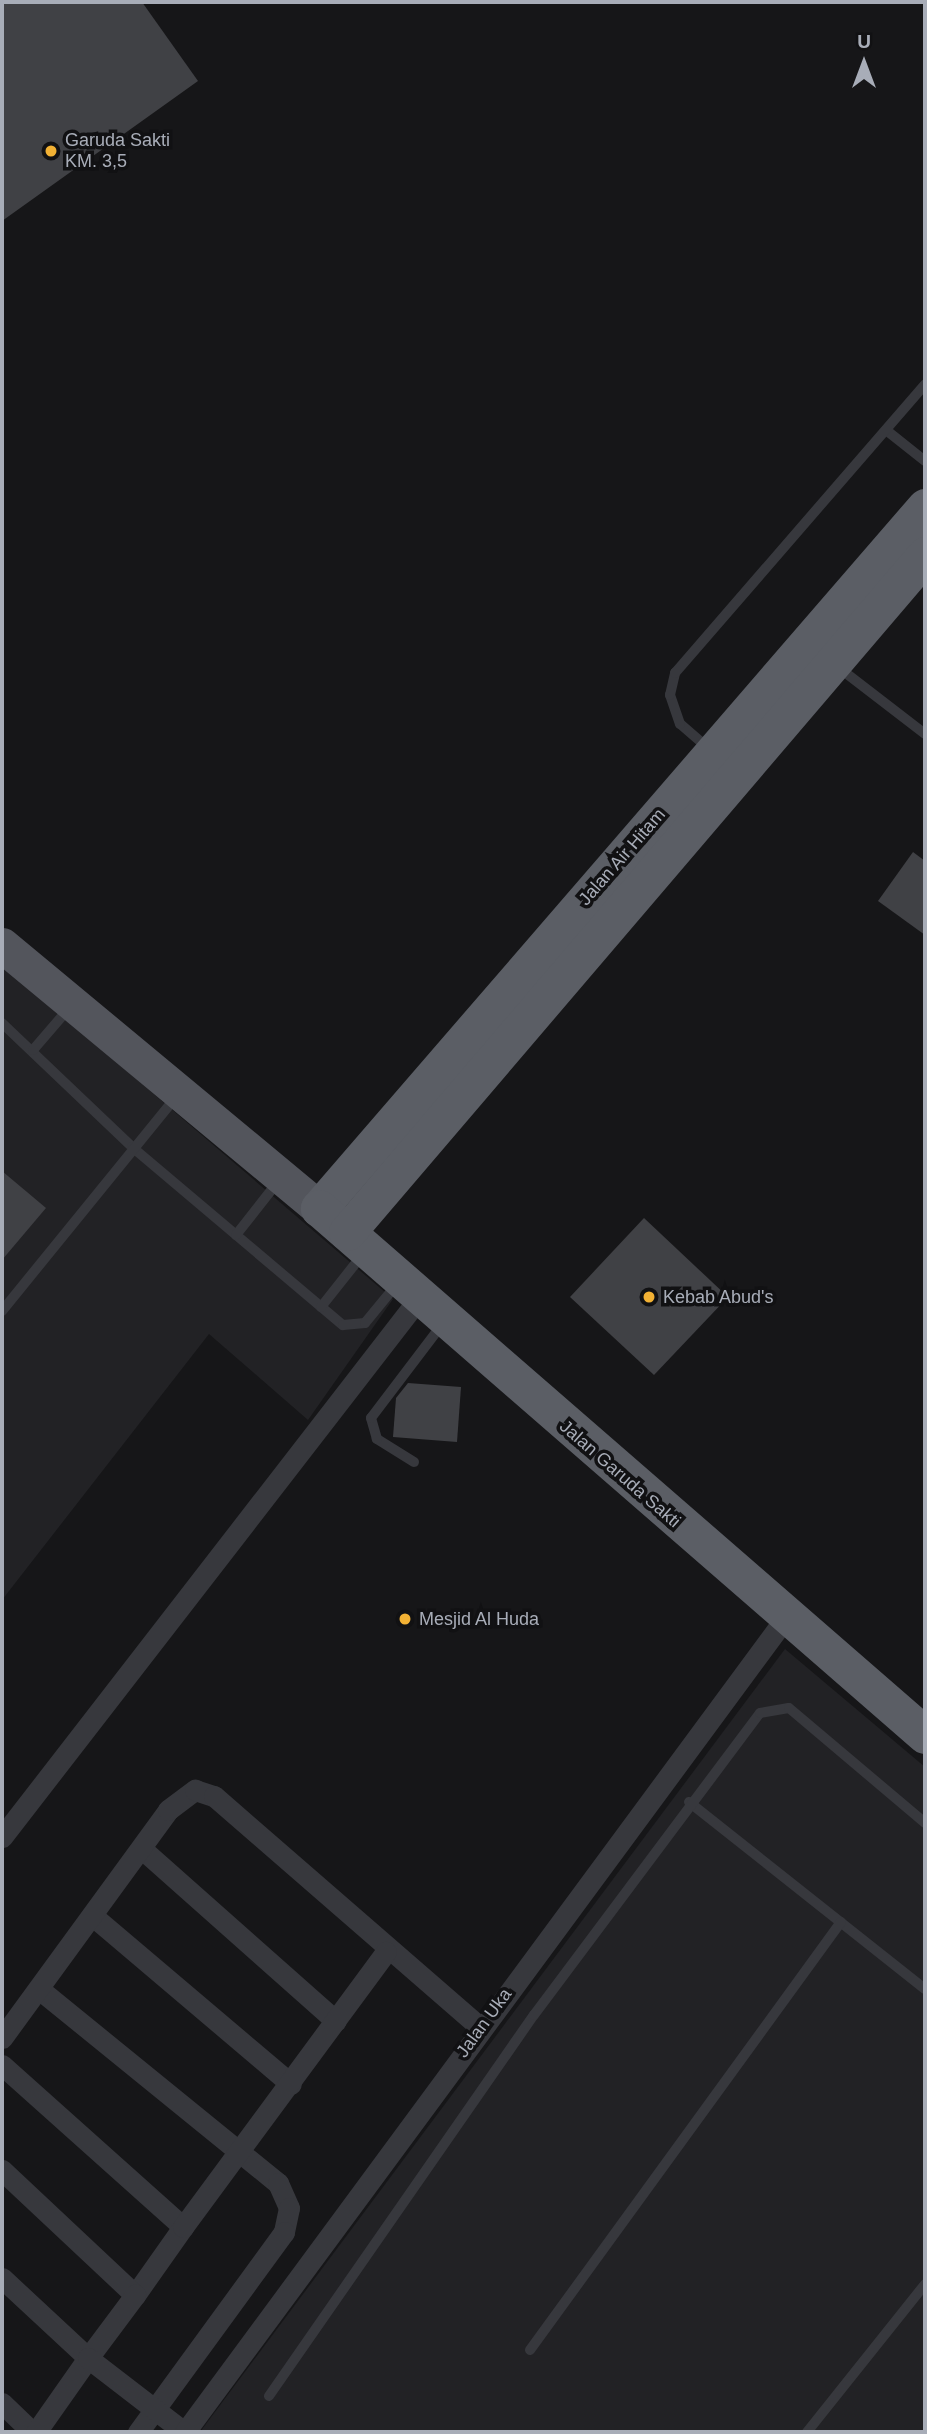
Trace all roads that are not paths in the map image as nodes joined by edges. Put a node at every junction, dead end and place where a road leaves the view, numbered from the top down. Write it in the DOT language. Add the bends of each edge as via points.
graph roads {
  1 [pos="925,384"];
  2 [pos="886,429"];
  3 [pos="925,461"];
  4 [pos="925,507"];
  5 [pos="925,555"];
  6 [pos="833,663"];
  7 [pos="925,734"];
  8 [pos="713,752"];
  9 [pos="5,955"];
  10 [pos="74,1003"];
  11 [pos="2,1023"];
  12 [pos="33,1050"];
  13 [pos="182,1090"];
  14 [pos="132,1147"];
  15 [pos="282,1176"];
  16 [pos="319,1208"];
  17 [pos="236,1235"];
  18 [pos="357,1241"];
  19 [pos="422,1299"];
  20 [pos="321,1307"];
  21 [pos="2,1311"];
  22 [pos="414,1462"];
  23 [pos="786,1617"];
  24 [pos="925,1735"];
  25 [pos="689,1802"];
  26 [pos="925,1823"];
  27 [pos="2,1837"];
  28 [pos="142,1849"];
  29 [pos="94,1917"];
  30 [pos="841,1922"];
  31 [pos="386,1952"];
  32 [pos="40,1989"];
  33 [pos="925,1989"];
  34 [pos="336,2021"];
  35 [pos="481,2028"];
  36 [pos="2,2038"];
  37 [pos="2,2065"];
  38 [pos="291,2084"];
  39 [pos="239,2152"];
  40 [pos="2,2170"];
  41 [pos="183,2227"];
  42 [pos="2,2278"];
  43 [pos="925,2284"];
  44 [pos="135,2295"];
  45 [pos="530,2350"];
  46 [pos="88,2358"];
  47 [pos="269,2396"];
  48 [pos="2,2403"];
  49 [pos="154,2409"];
  50 [pos="34,2432"];
  51 [pos="138,2432"];
  52 [pos="185,2432"];
  53 [pos="807,2432"];
  1 -- 2 [label="lane"];
  2 -- 3 [label="lane"];
  2 -- 8 [label="lane" via="675,673 670,695 680,724"];
  4 -- 8 [label="highway, Jalan Air Hitam"];
  5 -- 6 [label="highway, Jalan Air Hitam"];
  6 -- 7 [label="lane"];
  6 -- 18 [label="highway, Jalan Air Hitam"];
  8 -- 16 [label="highway, Jalan Air Hitam"];
  9 -- 10 [label="main road"];
  10 -- 12 [label="lane"];
  10 -- 13 [label="main road"];
  11 -- 12 [label="lane"];
  12 -- 14 [label="lane"];
  13 -- 14 [label="lane"];
  13 -- 15 [label="main road"];
  14 -- 17 [label="lane"];
  14 -- 21 [label="lane"];
  15 -- 16 [label="main road"];
  15 -- 17 [label="lane"];
  16 -- 18 [label="highway, Jalan Garuda Sakti"];
  17 -- 20 [label="lane"];
  18 -- 19 [label="highway, Jalan Garuda Sakti"];
  18 -- 20 [label="lane"];
  19 -- 20 [label="lane" via="365,1323 343,1325"];
  19 -- 22 [label="lane" via="372,1412 377,1439"];
  19 -- 23 [label="highway, Jalan Garuda Sakti"];
  19 -- 27 [label="street"];
  23 -- 24 [label="highway, Jalan Garuda Sakti"];
  23 -- 35 [label="street, Jalan Uka"];
  25 -- 26 [label="lane" via="760,1713 779,1706"];
  25 -- 30 [label="lane"];
  25 -- 47 [label="lane"];
  28 -- 29 [label="street"];
  28 -- 31 [label="street" via="178,1798 205,1790"];
  28 -- 34 [label="street"];
  29 -- 32 [label="street"];
  29 -- 38 [label="street"];
  30 -- 33 [label="lane"];
  30 -- 45 [label="lane"];
  31 -- 34 [label="street"];
  31 -- 35 [label="street"];
  32 -- 36 [label="street"];
  32 -- 39 [label="street"];
  34 -- 38 [label="street"];
  35 -- 52 [label="street, Jalan Uka"];
  37 -- 41 [label="street"];
  38 -- 39 [label="street"];
  39 -- 41 [label="street"];
  39 -- 49 [label="street" via="278,2183 289,2218"];
  40 -- 44 [label="street"];
  41 -- 44 [label="street"];
  42 -- 46 [label="street"];
  43 -- 53 [label="lane"];
  44 -- 46 [label="street"];
  46 -- 49 [label="street"];
  46 -- 50 [label="street"];
  48 -- 50 [label="street"];
  49 -- 51 [label="street"];
  49 -- 52 [label="street"];
}
